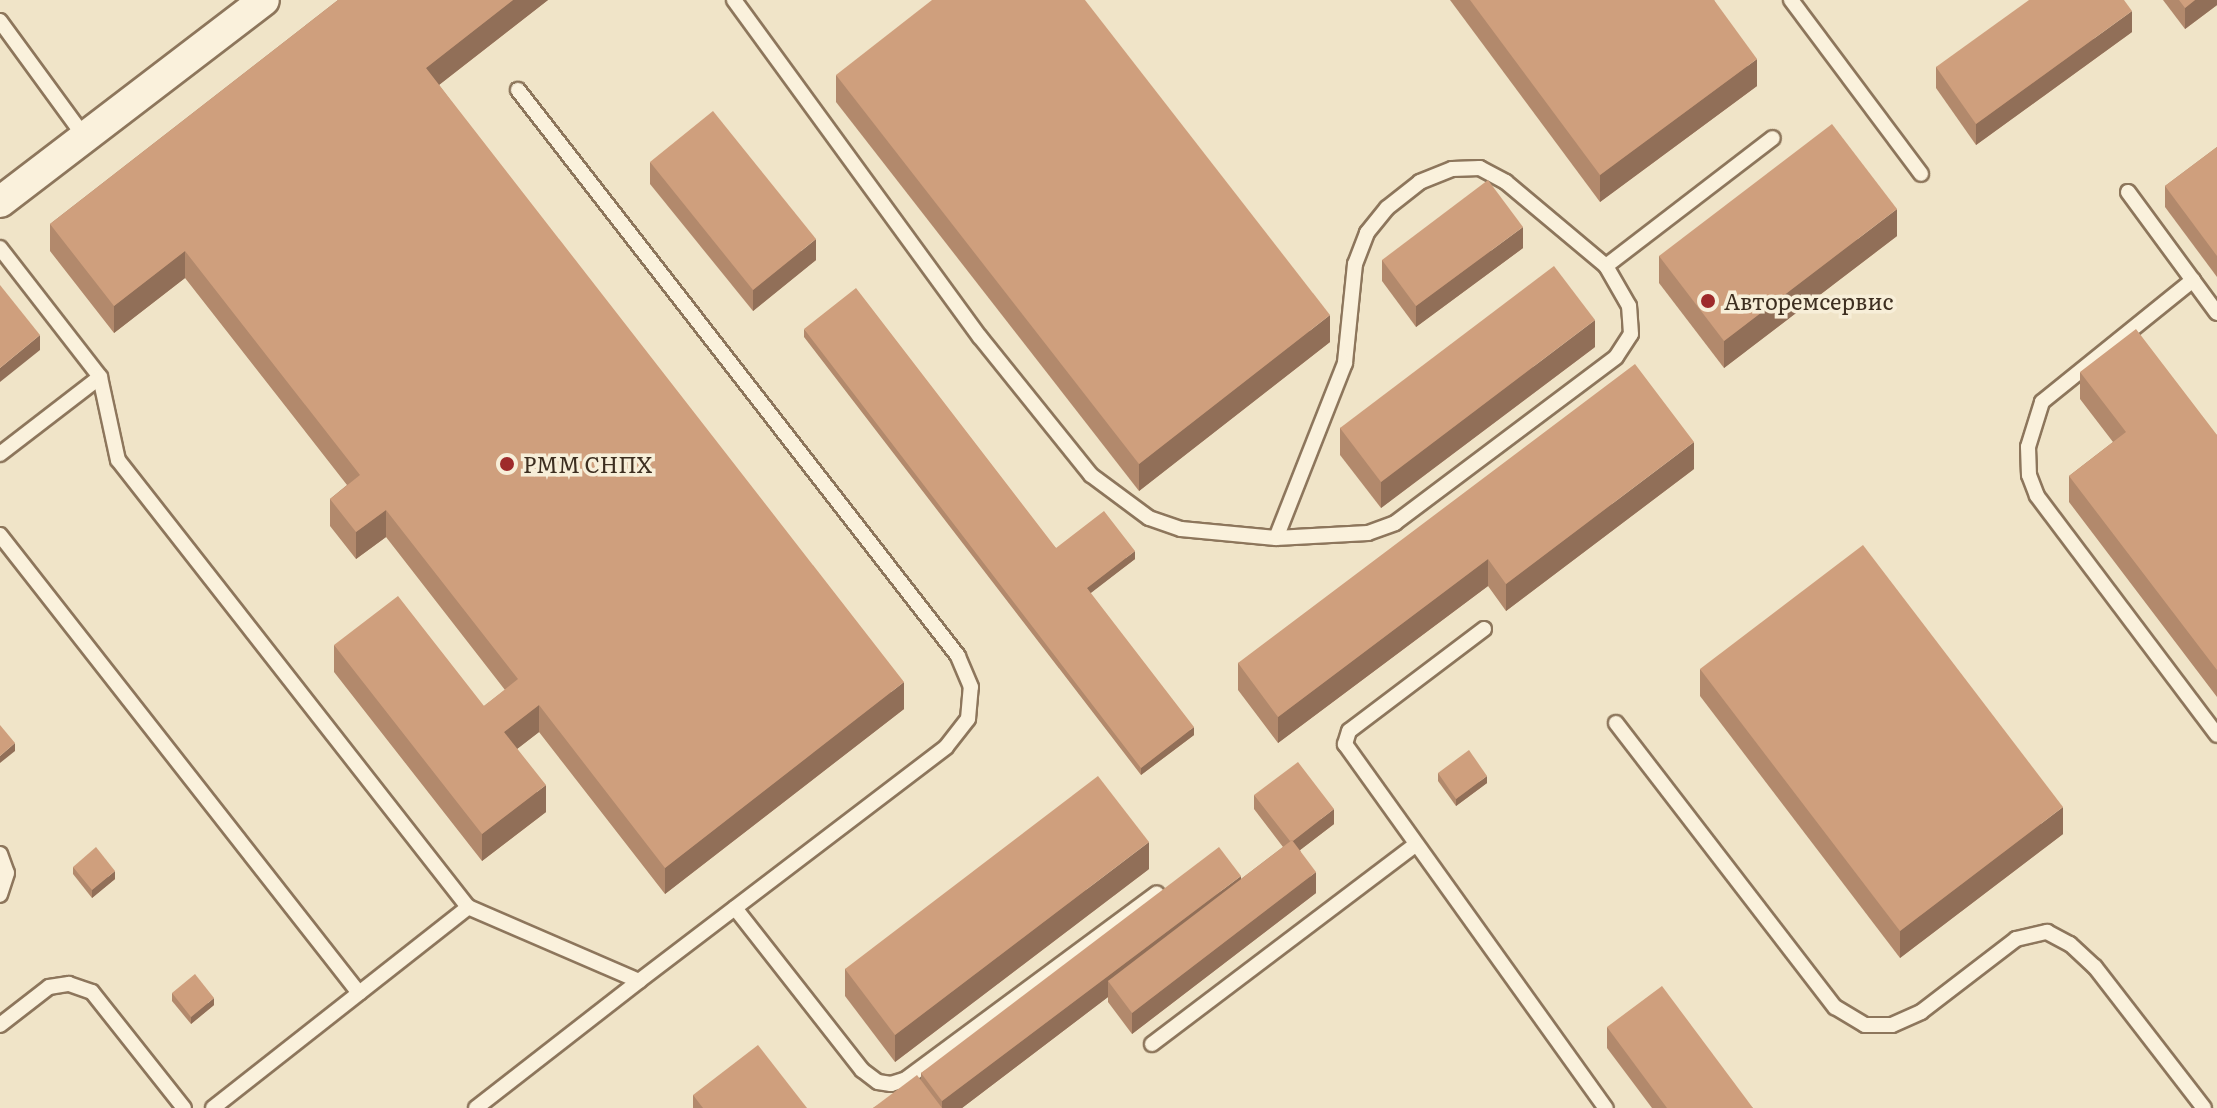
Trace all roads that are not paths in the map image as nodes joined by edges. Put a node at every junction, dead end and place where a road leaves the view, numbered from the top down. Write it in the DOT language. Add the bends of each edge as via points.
graph roads {
  1 [pos="264,0"];
  2 [pos="734,0"];
  3 [pos="1791,0"];
  4 [pos="0,21"];
  5 [pos="518,90"];
  6 [pos="84,136"];
  7 [pos="1773,138"];
  8 [pos="1921,174"];
  9 [pos="2128,192"];
  10 [pos="0,202"];
  11 [pos="0,248"];
  12 [pos="1606,266"];
  13 [pos="2193,280"];
  14 [pos="2217,313"];
  15 [pos="100,377"];
  16 [pos="0,454"];
  17 [pos="0,535"];
  18 [pos="1276,538"];
  19 [pos="1484,629"];
  20 [pos="1616,723"];
  21 [pos="2217,735"];
  22 [pos="1414,846"];
  23 [pos="0,854"];
  24 [pos="1157,893"];
  25 [pos="0,895"];
  26 [pos="468,907"];
  27 [pos="735,908"];
  28 [pos="639,981"];
  29 [pos="359,993"];
  30 [pos="0,1025"];
  31 [pos="1152,1044"];
  32 [pos="184,1108"];
  33 [pos="213,1108"];
  34 [pos="476,1108"];
  35 [pos="1606,1108"];
  36 [pos="2204,1108"];
  1 -- 6 [label="street"];
  2 -- 18 [label="lane" via="980,337 1091,475 1149,518 1181,529"];
  3 -- 8 [label="lane"];
  4 -- 6 [label="lane"];
  5 -- 27 [label="lane" via="958,656 971,687 968,719 946,747"];
  6 -- 10 [label="street"];
  7 -- 12 [label="lane"];
  9 -- 13 [label="lane"];
  11 -- 15 [label="lane"];
  12 -- 18 [label="lane" via="1629,306 1631,334 1616,357 1395,523 1368,533"];
  12 -- 18 [label="lane" via="1506,182 1480,168 1452,169 1420,182 1387,208 1367,233 1355,264 1345,363"];
  13 -- 14 [label="lane"];
  13 -- 21 [label="lane" via="2042,402 2028,447 2029,475 2037,496"];
  15 -- 16 [label="lane"];
  15 -- 26 [label="lane" via="118,460"];
  17 -- 29 [label="lane"];
  19 -- 22 [label="lane" via="1349,731 1349,757"];
  20 -- 36 [label="lane" via="1835,1007 1865,1025 1892,1025 1921,1012 2016,939 2047,932 2095,967"];
  22 -- 31 [label="lane"];
  22 -- 35 [label="lane"];
  23 -- 25 [label="lane" via="7,873"];
  24 -- 27 [label="lane" via="906,1079 891,1084 862,1070"];
  26 -- 28 [label="lane"];
  26 -- 29 [label="lane"];
  27 -- 28 [label="lane"];
  28 -- 34 [label="lane"];
  29 -- 33 [label="lane"];
  30 -- 32 [label="lane" via="49,987 69,984 92,992"];
}
